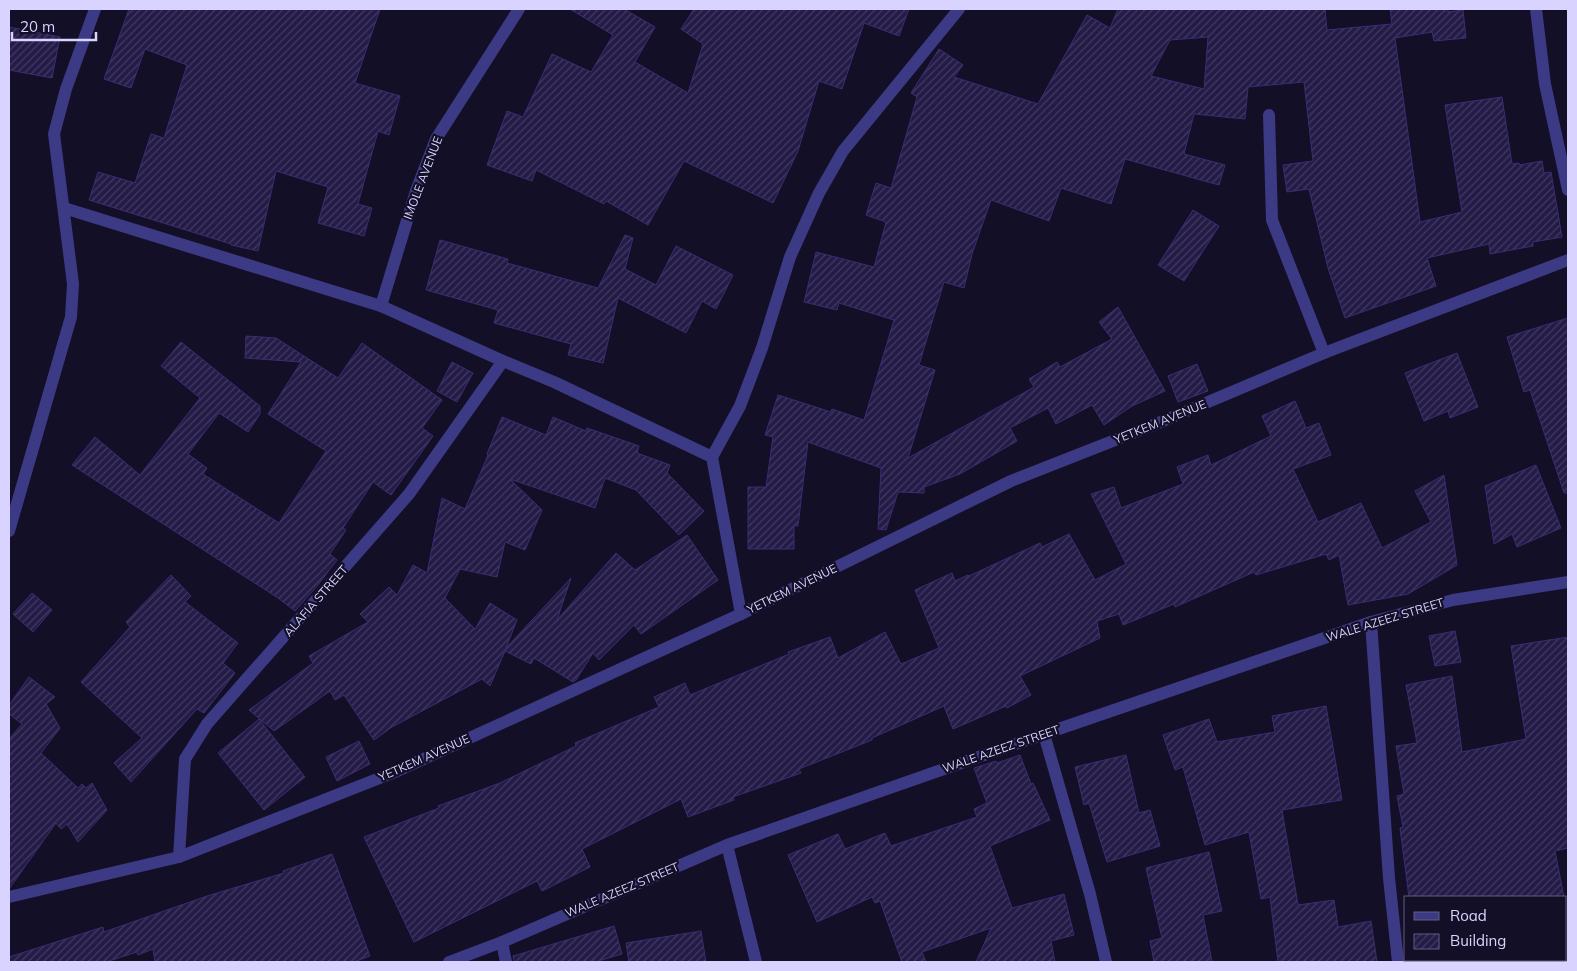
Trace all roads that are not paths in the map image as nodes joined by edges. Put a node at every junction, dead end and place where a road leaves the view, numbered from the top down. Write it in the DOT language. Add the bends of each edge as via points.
graph roads {
  1 [pos="95,9"];
  2 [pos="519,9"];
  3 [pos="959,9"];
  4 [pos="1536,9"];
  5 [pos="1269,115"];
  6 [pos="1568,190"];
  7 [pos="64,208"];
  8 [pos="1568,260"];
  9 [pos="381,306"];
  10 [pos="1324,353"];
  11 [pos="503,361"];
  12 [pos="712,457"];
  13 [pos="9,531"];
  14 [pos="1568,582"];
  15 [pos="741,614"];
  16 [pos="1371,622"];
  17 [pos="1044,734"];
  18 [pos="727,845"];
  19 [pos="179,857"];
  20 [pos="9,897"];
  21 [pos="502,942"];
  22 [pos="449,962"];
  23 [pos="506,962"];
  24 [pos="756,962"];
  25 [pos="1106,962"];
  26 [pos="1398,962"];
  1 -- 7 [label="street" via="66,89 54,134"];
  2 -- 9 [label="street, IMOLE AVENUE" via="436,139 416,191"];
  3 -- 12 [label="street" via="844,151 819,193 790,257 740,406"];
  4 -- 6 [label="street" via="1544,84"];
  5 -- 10 [label="street" via="1272,220"];
  7 -- 9 [label="street"];
  7 -- 13 [label="street" via="73,284 71,317"];
  8 -- 10 [label="street, YETKEM AVENUE"];
  9 -- 11 [label="street"];
  10 -- 15 [label="street, YETKEM AVENUE" via="1011,481"];
  11 -- 12 [label="street"];
  11 -- 19 [label="street, ALAFIA STREET" via="409,494 207,724 185,759"];
  12 -- 15 [label="street"];
  14 -- 16 [label="street, WALE AZEEZ STREET" via="1453,600"];
  15 -- 19 [label="street, YETKEM AVENUE" via="395,772"];
  16 -- 17 [label="street, WALE AZEEZ STREET"];
  16 -- 26 [label="street"];
  17 -- 18 [label="street, WALE AZEEZ STREET"];
  17 -- 25 [label="street"];
  18 -- 21 [label="street, WALE AZEEZ STREET"];
  18 -- 24 [label="street"];
  19 -- 20 [label="street, YETKEM AVENUE"];
  21 -- 22 [label="street, WALE AZEEZ STREET"];
  21 -- 23 [label="street"];
}
